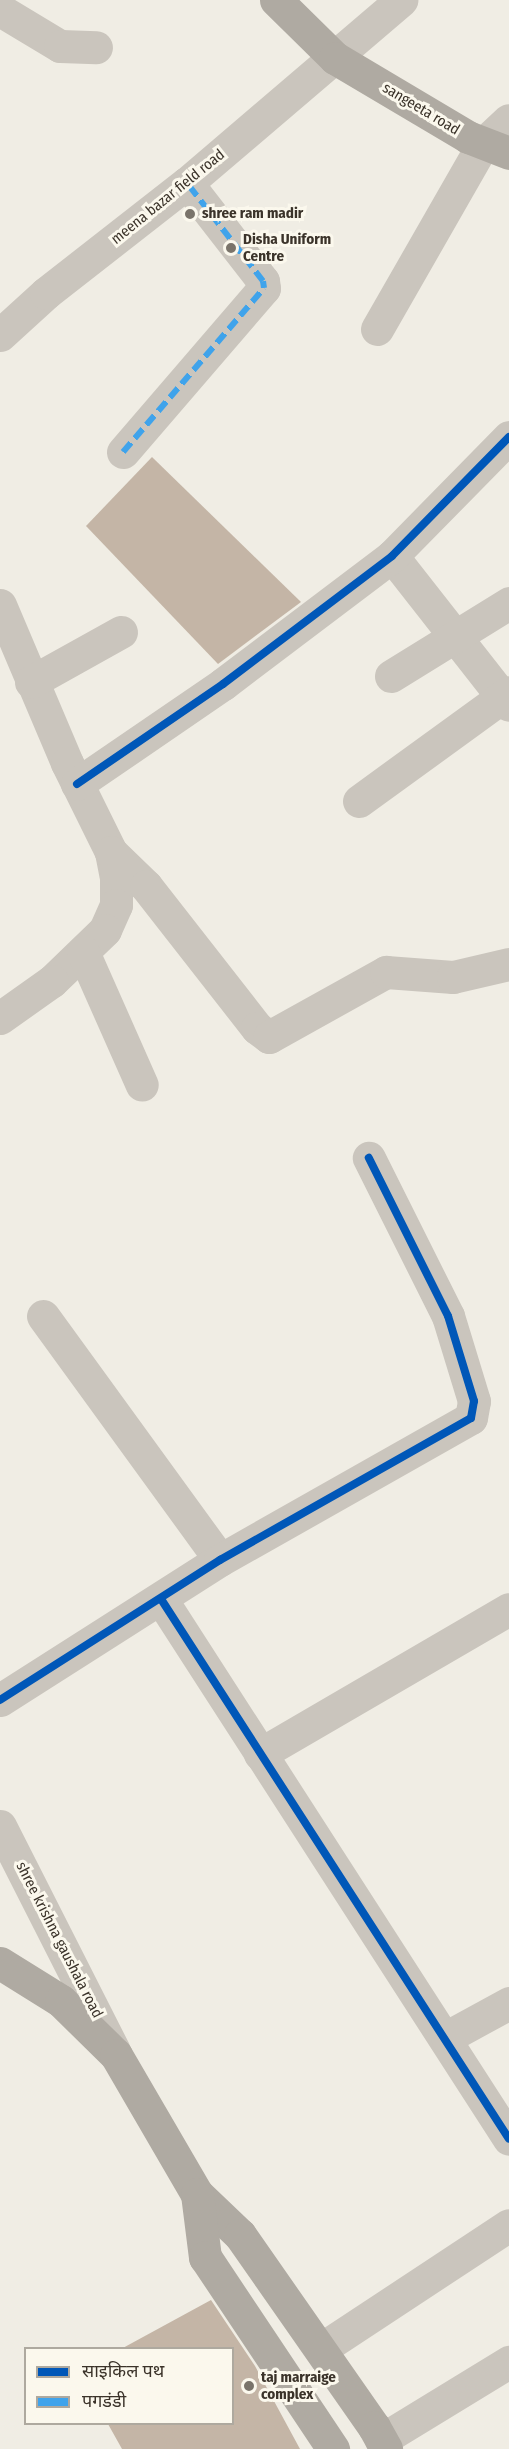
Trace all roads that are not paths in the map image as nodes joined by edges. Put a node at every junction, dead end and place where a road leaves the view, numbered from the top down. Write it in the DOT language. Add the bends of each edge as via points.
graph roads {
  1 [pos="276,0"];
  2 [pos="401,0"];
  3 [pos="0,10"];
  4 [pos="96,47"];
  5 [pos="335,58"];
  6 [pos="509,120"];
  7 [pos="496,149"];
  8 [pos="187,183"];
  9 [pos="377,329"];
  10 [pos="0,335"];
  11 [pos="509,437"];
  12 [pos="123,452"];
  13 [pos="392,556"];
  14 [pos="509,603"];
  15 [pos="0,605"];
  16 [pos="121,632"];
  17 [pos="455,636"];
  18 [pos="391,676"];
  19 [pos="31,682"];
  20 [pos="507,698"];
  21 [pos="77,784"];
  22 [pos="359,801"];
  23 [pos="111,852"];
  24 [pos="83,952"];
  25 [pos="509,964"];
  26 [pos="52,981"];
  27 [pos="0,988"];
  28 [pos="0,1018"];
  29 [pos="142,1085"];
  30 [pos="369,1158"];
  31 [pos="43,1316"];
  32 [pos="220,1560"];
  33 [pos="161,1599"];
  34 [pos="509,1609"];
  35 [pos="0,1700"];
  36 [pos="260,1754"];
  37 [pos="0,1826"];
  38 [pos="0,1963"];
  39 [pos="509,2003"];
  40 [pos="447,2037"];
  41 [pos="116,2055"];
  42 [pos="509,2139"];
  43 [pos="197,2194"];
  44 [pos="509,2225"];
  45 [pos="321,2349"];
  46 [pos="509,2362"];
  47 [pos="383,2445"];
  48 [pos="333,2449"];
  1 -- 5 [label="main road, sangeeta road"];
  2 -- 5 [label="street, meena bazar field road"];
  3 -- 4 [label="street" via="60,46"];
  5 -- 7 [label="main road, sangeeta road"];
  5 -- 8 [label="street, meena bazar field road"];
  6 -- 7 [label="street"];
  7 -- 9 [label="street"];
  8 -- 10 [label="street, meena bazar field road" via="46,293"];
  8 -- 12 [label="street" via="263,281 264,288"];
  11 -- 13 [label="street"];
  13 -- 17 [label="street"];
  13 -- 21 [label="street" via="223,684"];
  14 -- 17 [label="street"];
  15 -- 19 [label="street"];
  16 -- 19 [label="street"];
  17 -- 18 [label="street"];
  17 -- 20 [label="street"];
  19 -- 21 [label="street"];
  20 -- 22 [label="street"];
  21 -- 23 [label="street"];
  23 -- 24 [label="street" via="116,905 105,930"];
  23 -- 25 [label="street" via="146,886 257,1028 269,1037 386,972 453,977"];
  24 -- 26 [label="street"];
  24 -- 29 [label="street"];
  26 -- 27 [label="street"];
  26 -- 28 [label="street"];
  30 -- 32 [label="street" via="448,1316 474,1401 474,1413"];
  31 -- 32 [label="street"];
  32 -- 33 [label="street"];
  33 -- 35 [label="street"];
  33 -- 36 [label="street"];
  34 -- 36 [label="street"];
  36 -- 40 [label="street"];
  37 -- 41 [label="street, shree krishna gaushala road"];
  38 -- 41 [label="main road" via="61,2001"];
  39 -- 40 [label="street"];
  40 -- 42 [label="street"];
  41 -- 43 [label="main road"];
  43 -- 45 [label="main road" via="240,2235"];
  43 -- 48 [label="main road" via="205,2257"];
  44 -- 45 [label="street"];
  45 -- 47 [label="main road"];
  46 -- 47 [label="street"];
}
